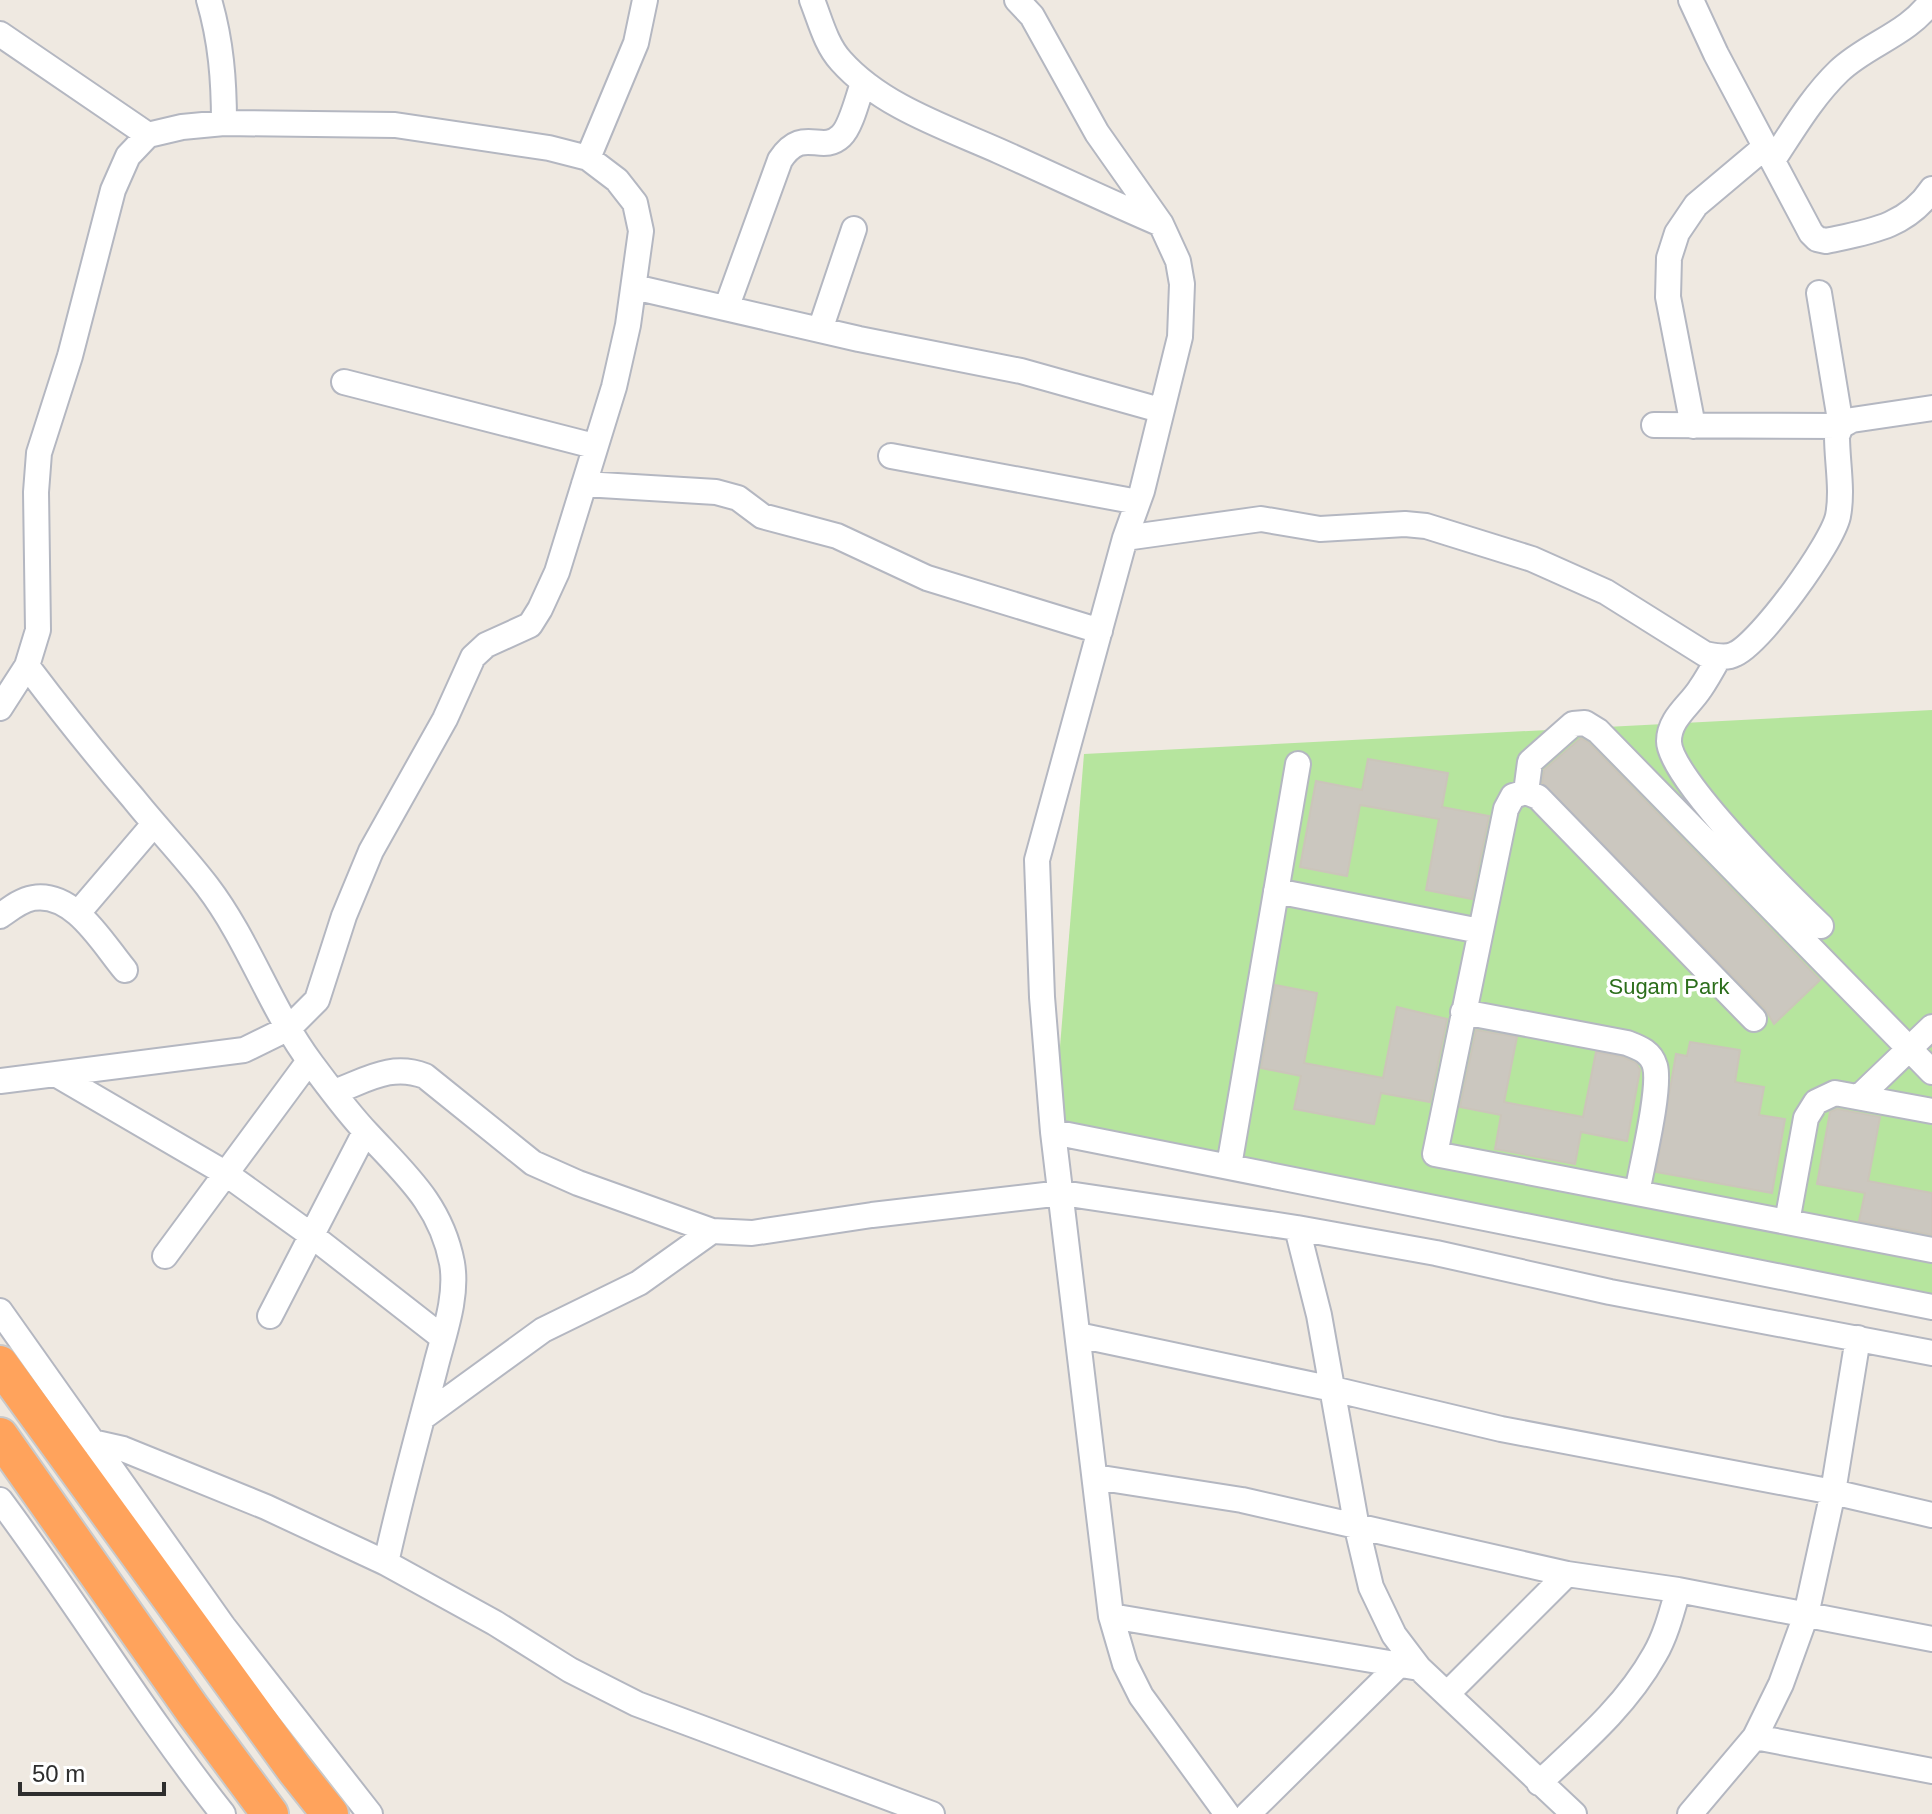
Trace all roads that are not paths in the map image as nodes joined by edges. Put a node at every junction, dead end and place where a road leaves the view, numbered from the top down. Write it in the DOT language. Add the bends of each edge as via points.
graph roads {
  1 [pos="209,0"];
  2 [pos="645,0"];
  3 [pos="812,0"];
  4 [pos="1691,0"];
  5 [pos="1932,0"];
  6 [pos="1029,5"];
  7 [pos="0,34"];
  8 [pos="863,83"];
  9 [pos="224,123"];
  10 [pos="148,135"];
  11 [pos="1769,154"];
  12 [pos="588,158"];
  13 [pos="1932,189"];
  14 [pos="1161,224"];
  15 [pos="854,229"];
  16 [pos="634,287"];
  17 [pos="1819,293"];
  18 [pos="727,306"];
  19 [pos="820,330"];
  20 [pos="344,382"];
  21 [pos="1932,408"];
  22 [pos="1160,410"];
  23 [pos="1654,425"];
  24 [pos="1693,426"];
  25 [pos="1841,426"];
  26 [pos="594,446"];
  27 [pos="891,456"];
  28 [pos="584,484"];
  29 [pos="1138,502"];
  30 [pos="1125,538"];
  31 [pos="1100,631"];
  32 [pos="1719,657"];
  33 [pos="27,666"];
  34 [pos="0,708"];
  35 [pos="1298,764"];
  36 [pos="1526,792"];
  37 [pos="154,824"];
  38 [pos="1276,891"];
  39 [pos="78,913"];
  40 [pos="0,916"];
  41 [pos="1821,926"];
  42 [pos="1480,931"];
  43 [pos="125,970"];
  44 [pos="1463,1012"];
  45 [pos="1754,1019"];
  46 [pos="1932,1027"];
  47 [pos="289,1028"];
  48 [pos="1909,1049"];
  49 [pos="309,1061"];
  50 [pos="1932,1072"];
  51 [pos="57,1075"];
  52 [pos="0,1081"];
  53 [pos="334,1092"];
  54 [pos="1860,1096"];
  55 [pos="1932,1111"];
  56 [pos="365,1132"];
  57 [pos="1053,1132"];
  58 [pos="1229,1166"];
  59 [pos="225,1173"];
  60 [pos="1062,1193"];
  61 [pos="1637,1193"];
  62 [pos="1787,1222"];
  63 [pos="1297,1228"];
  64 [pos="712,1231"];
  65 [pos="311,1235"];
  66 [pos="1932,1250"];
  67 [pos="165,1256"];
  68 [pos="1932,1307"];
  69 [pos="0,1311"];
  70 [pos="270,1316"];
  71 [pos="1078,1335"];
  72 [pos="443,1338"];
  73 [pos="1858,1338"];
  74 [pos="1932,1353"];
  75 [pos="0,1364"];
  76 [pos="1333,1389"];
  77 [pos="422,1418"];
  78 [pos="0,1436"];
  79 [pos="92,1442"];
  80 [pos="1095,1477"];
  81 [pos="1833,1492"];
  82 [pos="0,1500"];
  83 [pos="1932,1515"];
  84 [pos="1357,1528"];
  85 [pos="386,1563"];
  86 [pos="1567,1574"];
  87 [pos="1678,1590"];
  88 [pos="1806,1615"];
  89 [pos="1111,1616"];
  90 [pos="1932,1639"];
  91 [pos="1409,1666"];
  92 [pos="1447,1694"];
  93 [pos="1755,1737"];
  94 [pos="1932,1771"];
  95 [pos="1539,1783"];
  96 [pos="223,1814"];
  97 [pos="270,1814"];
  98 [pos="330,1814"];
  99 [pos="370,1814"];
  100 [pos="932,1814"];
  101 [pos="1227,1814"];
  102 [pos="1248,1814"];
  103 [pos="1574,1814"];
  104 [pos="1690,1814"];
  1 -- 9 [label="street" via="224,71"];
  2 -- 12 [label="street" via="636,43"];
  3 -- 8 [label="street" via="838,58"];
  4 -- 11 [label="street"];
  5 -- 11 [label="street" via="1896,34 1840,70"];
  6 -- 14 [label="street" via="1097,133"];
  7 -- 10 [label="street"];
  8 -- 14 [label="street" via="959,134"];
  8 -- 18 [label="street" via="844,134 836,140 789,146 780,160"];
  9 -- 10 [label="street"];
  9 -- 12 [label="street" via="395,125"];
  10 -- 33 [label="street" via="128,156 113,190 39,453 38,630"];
  11 -- 13 [label="street" via="1811,233 1826,241 1898,222"];
  11 -- 24 [label="street" via="1696,205 1677,233 1669,258 1668,297"];
  12 -- 16 [label="street" via="617,180 635,203 641,231"];
  14 -- 22 [label="street" via="1182,284 1180,337"];
  15 -- 19 [label="street"];
  16 -- 18 [label="street"];
  16 -- 26 [label="street" via="614,387"];
  17 -- 25 [label="street"];
  18 -- 19 [label="street"];
  19 -- 22 [label="street" via="1021,371"];
  20 -- 26 [label="street"];
  21 -- 25 [label="street"];
  22 -- 29 [label="street"];
  23 -- 24 [label="street"];
  24 -- 25 [label="street"];
  25 -- 32 [label="street" via="1839,506 1829,540 1747,646 1733,656"];
  26 -- 28 [label="street"];
  27 -- 29 [label="street"];
  28 -- 31 [label="street" via="738,498 762,516 837,536 927,578"];
  28 -- 47 [label="street" via="540,609 530,625 486,645 473,657 445,719 371,851 317,1000"];
  29 -- 30 [label="street"];
  30 -- 31 [label="street"];
  30 -- 32 [label="street" via="1261,519 1320,529 1426,526 1532,559 1606,592 1705,654"];
  31 -- 57 [label="street" via="1037,860"];
  32 -- 41 [label="street" via="1674,721 1672,757 1757,864"];
  33 -- 34 [label="street"];
  33 -- 37 [label="street"];
  35 -- 38 [label="street"];
  36 -- 42 [label="street" via="1513,796 1506,809"];
  36 -- 45 [label="street" via="1538,797"];
  36 -- 48 [label="street" via="1530,762 1573,724 1585,723 1598,731"];
  37 -- 39 [label="street"];
  37 -- 47 [label="street" via="208,886 251,953"];
  38 -- 42 [label="street"];
  38 -- 58 [label="street"];
  39 -- 40 [label="street" via="44,897 22,902"];
  39 -- 43 [label="street"];
  42 -- 44 [label="street"];
  44 -- 61 [label="street" via="1646,1051 1655,1064 1656,1083"];
  44 -- 61 [label="street" via="1435,1154"];
  46 -- 48 [label="street"];
  47 -- 49 [label="street"];
  47 -- 51 [label="street" via="226,1054"];
  48 -- 50 [label="street"];
  48 -- 54 [label="street"];
  49 -- 53 [label="street"];
  49 -- 59 [label="street"];
  51 -- 52 [label="street"];
  51 -- 59 [label="street"];
  53 -- 56 [label="street"];
  53 -- 64 [label="street" via="396,1069 425,1076 533,1163"];
  54 -- 55 [label="street"];
  54 -- 62 [label="street" via="1835,1093 1816,1102 1806,1118"];
  56 -- 65 [label="street"];
  56 -- 72 [label="street" via="430,1203 444,1238 454,1291"];
  57 -- 58 [label="street"];
  57 -- 60 [label="street"];
  58 -- 68 [label="street"];
  59 -- 65 [label="street"];
  59 -- 67 [label="street"];
  60 -- 63 [label="street"];
  60 -- 64 [label="street" via="752,1233"];
  60 -- 71 [label="street"];
  61 -- 62 [label="street"];
  62 -- 66 [label="street"];
  63 -- 73 [label="street"];
  63 -- 76 [label="street"];
  64 -- 77 [label="street" via="639,1283 543,1330"];
  65 -- 70 [label="street"];
  65 -- 72 [label="street"];
  69 -- 79 [label="street"];
  71 -- 76 [label="street"];
  71 -- 80 [label="street"];
  72 -- 77 [label="street"];
  73 -- 74 [label="street"];
  73 -- 81 [label="street"];
  75 -- 98 [label="highway"];
  76 -- 81 [label="street" via="1501,1429"];
  76 -- 84 [label="street"];
  77 -- 85 [label="street"];
  78 -- 97 [label="highway"];
  79 -- 85 [label="street" via="123,1449 266,1507"];
  79 -- 99 [label="street" via="223,1626"];
  80 -- 84 [label="street" via="1242,1500"];
  80 -- 89 [label="street"];
  81 -- 83 [label="street"];
  81 -- 88 [label="street"];
  82 -- 96 [label="street" via="172,1750"];
  84 -- 86 [label="street"];
  84 -- 91 [label="street" via="1371,1587"];
  85 -- 100 [label="street" via="637,1704"];
  86 -- 87 [label="street"];
  86 -- 92 [label="street"];
  87 -- 88 [label="street"];
  87 -- 95 [label="street" via="1657,1652 1636,1684 1610,1717"];
  88 -- 90 [label="street"];
  88 -- 93 [label="street"];
  89 -- 91 [label="street"];
  89 -- 101 [label="street" via="1141,1696"];
  91 -- 92 [label="street"];
  91 -- 102 [label="street"];
  92 -- 95 [label="street"];
  93 -- 94 [label="street"];
  93 -- 104 [label="street"];
  95 -- 103 [label="street"];
}
